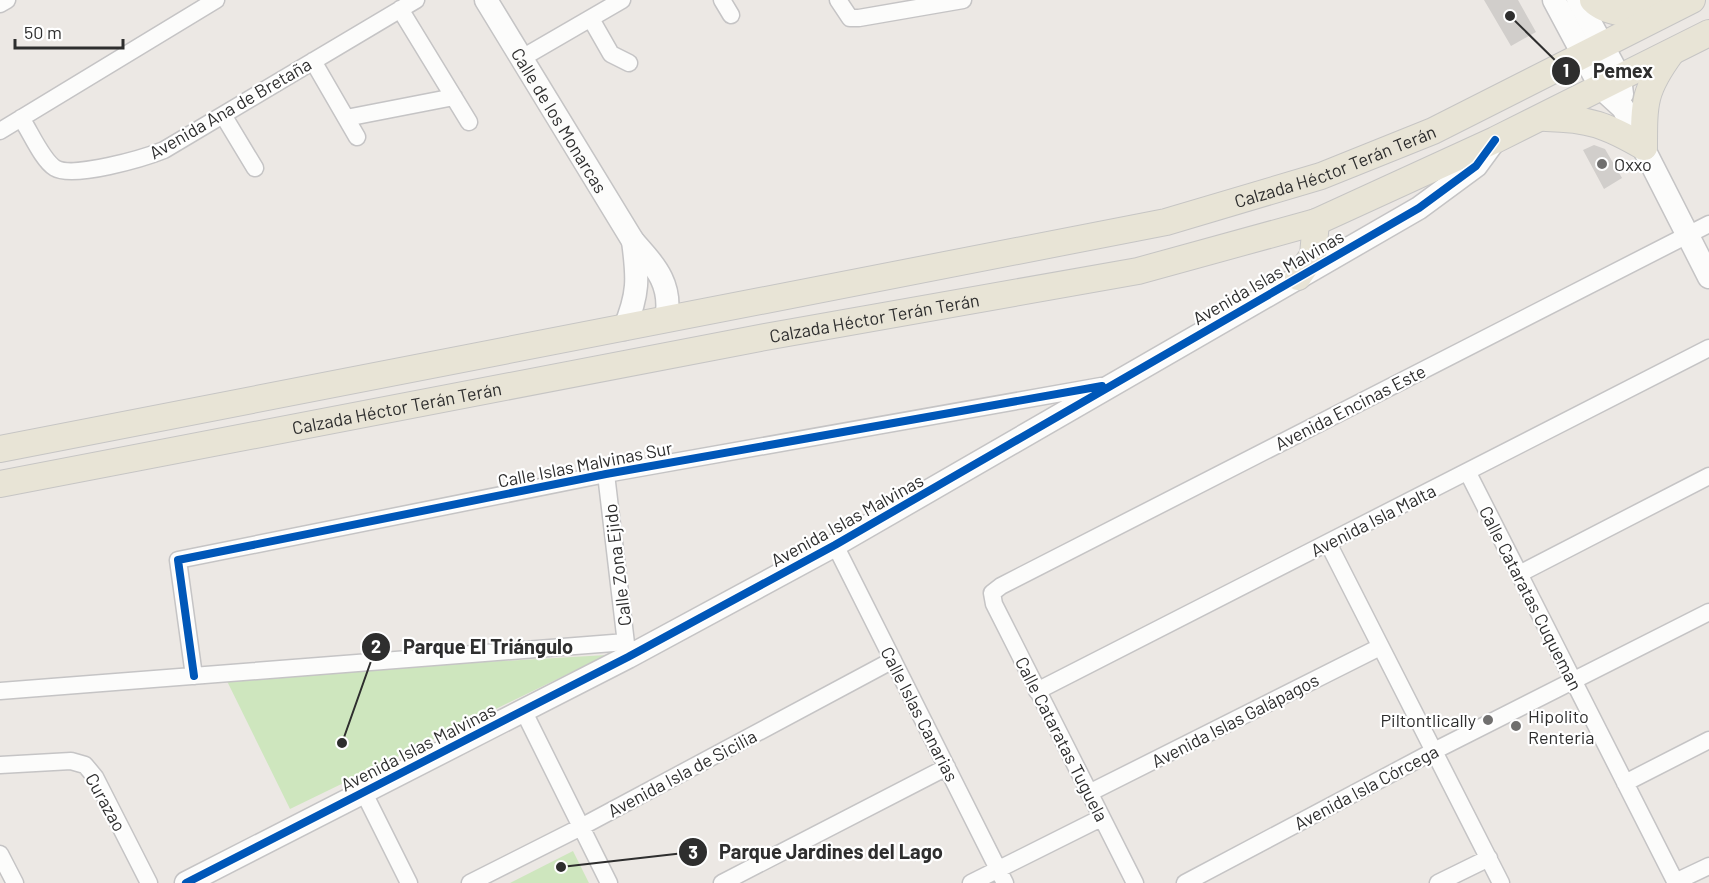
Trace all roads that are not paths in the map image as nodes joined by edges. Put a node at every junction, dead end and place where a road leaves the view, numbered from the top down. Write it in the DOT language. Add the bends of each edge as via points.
graph roads {
  1 [pos="7,0"];
  2 [pos="216,0"];
  3 [pos="416,0"];
  4 [pos="486,0"];
  5 [pos="622,0"];
  6 [pos="722,0"];
  7 [pos="838,0"];
  8 [pos="959,0"];
  9 [pos="1554,0"];
  10 [pos="1578,0"];
  11 [pos="1593,0"];
  12 [pos="0,4"];
  13 [pos="1681,5"];
  14 [pos="400,9"];
  15 [pos="731,15"];
  16 [pos="591,18"];
  17 [pos="1709,33"];
  18 [pos="1593,50"];
  19 [pos="1672,52"];
  20 [pos="522,58"];
  21 [pos="313,61"];
  22 [pos="629,63"];
  23 [pos="1610,83"];
  24 [pos="454,97"];
  25 [pos="223,115"];
  26 [pos="1543,117"];
  27 [pos="21,118"];
  28 [pos="346,118"];
  29 [pos="470,122"];
  30 [pos="0,130"];
  31 [pos="357,136"];
  32 [pos="1495,141"];
  33 [pos="1644,147"];
  34 [pos="255,168"];
  35 [pos="1316,222"];
  36 [pos="1709,224"];
  37 [pos="1688,235"];
  38 [pos="633,241"];
  39 [pos="1298,277"];
  40 [pos="1709,277"];
  41 [pos="879,278"];
  42 [pos="666,320"];
  43 [pos="624,329"];
  44 [pos="765,336"];
  45 [pos="1709,348"];
  46 [pos="553,377"];
  47 [pos="1114,384"];
  48 [pos="0,449"];
  49 [pos="1468,473"];
  50 [pos="606,474"];
  51 [pos="1709,476"];
  52 [pos="0,484"];
  53 [pos="1328,543"];
  54 [pos="835,545"];
  55 [pos="1519,574"];
  56 [pos="992,593"];
  57 [pos="1709,612"];
  58 [pos="1380,647"];
  59 [pos="627,649"];
  60 [pos="893,660"];
  61 [pos="194,676"];
  62 [pos="1573,680"];
  63 [pos="0,691"];
  64 [pos="1037,691"];
  65 [pos="523,710"];
  66 [pos="1709,740"];
  67 [pos="1434,751"];
  68 [pos="0,765"];
  69 [pos="947,767"];
  70 [pos="1625,783"];
  71 [pos="363,791"];
  72 [pos="1089,793"];
  73 [pos="1101,818"];
  74 [pos="581,827"];
  75 [pos="0,854"];
  76 [pos="1489,858"];
  77 [pos="1709,866"];
  78 [pos="1002,876"];
  79 [pos="15,883"];
  80 [pos="149,883"];
  81 [pos="186,883"];
  82 [pos="409,883"];
  83 [pos="470,883"];
  84 [pos="609,883"];
  85 [pos="722,883"];
  86 [pos="971,883"];
  87 [pos="1135,883"];
  88 [pos="1185,883"];
  89 [pos="1438,883"];
  90 [pos="1501,883"];
  91 [pos="1676,883"];
  1 -- 12 [label="street"];
  2 -- 27 [label="street"];
  3 -- 14 [label="street, Avenida Ana de Bretaña"];
  4 -- 20 [label="street, Calle de los Monarcas"];
  5 -- 16 [label="street"];
  6 -- 15 [label="street"];
  7 -- 8 [label="street" via="850,18"];
  9 -- 18 [label="street"];
  10 -- 18 [label="street"];
  11 -- 13 [label="main road" via="1611,11 1638,13"];
  13 -- 18 [label="main road, Calzada Héctor Terán Terán"];
  14 -- 21 [label="street, Avenida Ana de Bretaña"];
  14 -- 24 [label="street"];
  16 -- 20 [label="street"];
  16 -- 22 [label="street" via="611,54"];
  17 -- 19 [label="main road, Calzada Héctor Terán Terán"];
  18 -- 23 [label="street"];
  18 -- 41 [label="main road, Calzada Héctor Terán Terán" via="1433,131 1321,176 1166,222"];
  19 -- 23 [label="main road, Calzada Héctor Terán Terán"];
  19 -- 33 [label="main road" via="1647,93"];
  20 -- 38 [label="street, Calle de los Monarcas"];
  21 -- 25 [label="street, Avenida Ana de Bretaña"];
  21 -- 28 [label="street"];
  23 -- 26 [label="main road, Calzada Héctor Terán Terán"];
  23 -- 33 [label="street"];
  24 -- 28 [label="street"];
  24 -- 29 [label="street"];
  25 -- 27 [label="street, Avenida Ana de Bretaña" via="146,157 64,172 48,162"];
  25 -- 34 [label="street"];
  26 -- 32 [label="main road, Calzada Héctor Terán Terán"];
  26 -- 33 [label="main road" via="1597,124"];
  27 -- 30 [label="street"];
  28 -- 31 [label="street"];
  32 -- 35 [label="main road, Calzada Héctor Terán Terán"];
  32 -- 39 [label="street, Avenida Islas Malvinas" via="1476,166 1419,208"];
  33 -- 37 [label="street"];
  35 -- 39 [label="main road" via="1313,255"];
  35 -- 44 [label="main road, Calzada Héctor Terán Terán" via="1138,270"];
  36 -- 37 [label="street, Avenida Encinas Este"];
  37 -- 40 [label="street"];
  37 -- 56 [label="street, Avenida Encinas Este"];
  38 -- 42 [label="street, Calle de los Monarcas" via="662,278 669,306"];
  38 -- 43 [label="street, Calle de los Monarcas" via="637,290"];
  39 -- 47 [label="street, Avenida Islas Malvinas"];
  41 -- 42 [label="main road, Calzada Héctor Terán Terán"];
  41 -- 44 [label="main road" via="784,314 773,322"];
  42 -- 43 [label="main road, Calzada Héctor Terán Terán"];
  42 -- 46 [label="main road" via="646,343 583,360"];
  43 -- 48 [label="main road, Calzada Héctor Terán Terán"];
  44 -- 46 [label="main road, Calzada Héctor Terán Terán"];
  45 -- 49 [label="street, Avenida Isla Malta"];
  46 -- 52 [label="main road, Calzada Héctor Terán Terán"];
  47 -- 50 [label="street, Calle Islas Malvinas Sur"];
  47 -- 54 [label="street, Avenida Islas Malvinas"];
  49 -- 53 [label="street, Avenida Isla Malta"];
  49 -- 55 [label="street, Calle Cataratas Cuqueman"];
  50 -- 59 [label="street, Calle Zona Ejido"];
  50 -- 61 [label="street, Calle Islas Malvinas Sur" via="178,560"];
  51 -- 55 [label="street"];
  53 -- 58 [label="street"];
  53 -- 64 [label="street, Avenida Isla Malta"];
  54 -- 59 [label="street, Avenida Islas Malvinas"];
  54 -- 60 [label="street, Calle Islas Canarias"];
  55 -- 62 [label="street, Calle Cataratas Cuqueman"];
  56 -- 64 [label="street, Calle Cataratas Tuguela"];
  57 -- 62 [label="street, Avenida Isla Córcega"];
  58 -- 67 [label="street"];
  58 -- 72 [label="street, Avenida Islas Galápagos"];
  59 -- 61 [label="street"];
  59 -- 65 [label="street, Avenida Islas Malvinas"];
  60 -- 69 [label="street, Calle Islas Canarias"];
  60 -- 74 [label="street, Avenida Isla de Sicilia"];
  61 -- 63 [label="street"];
  62 -- 67 [label="street, Avenida Isla Córcega"];
  62 -- 70 [label="street, Calle Cataratas Cuqueman"];
  64 -- 72 [label="street, Calle Cataratas Tuguela"];
  65 -- 71 [label="street, Avenida Islas Malvinas"];
  65 -- 74 [label="street"];
  66 -- 70 [label="street"];
  67 -- 76 [label="street"];
  67 -- 88 [label="street, Avenida Isla Córcega"];
  68 -- 80 [label="street, Curazao" via="71,761 85,765 95,777"];
  69 -- 78 [label="street, Calle Islas Canarias"];
  69 -- 85 [label="street"];
  70 -- 91 [label="street, Calle Cataratas Cuqueman"];
  71 -- 81 [label="street, Avenida Islas Malvinas"];
  71 -- 82 [label="street"];
  72 -- 73 [label="street, Calle Cataratas Tuguela"];
  73 -- 78 [label="street"];
  73 -- 87 [label="street, Calle Cataratas Tuguela"];
  74 -- 83 [label="street, Avenida Isla de Sicilia"];
  74 -- 84 [label="street"];
  75 -- 79 [label="street"];
  76 -- 89 [label="street"];
  76 -- 90 [label="street"];
  77 -- 91 [label="street"];
  78 -- 86 [label="street"];
}
